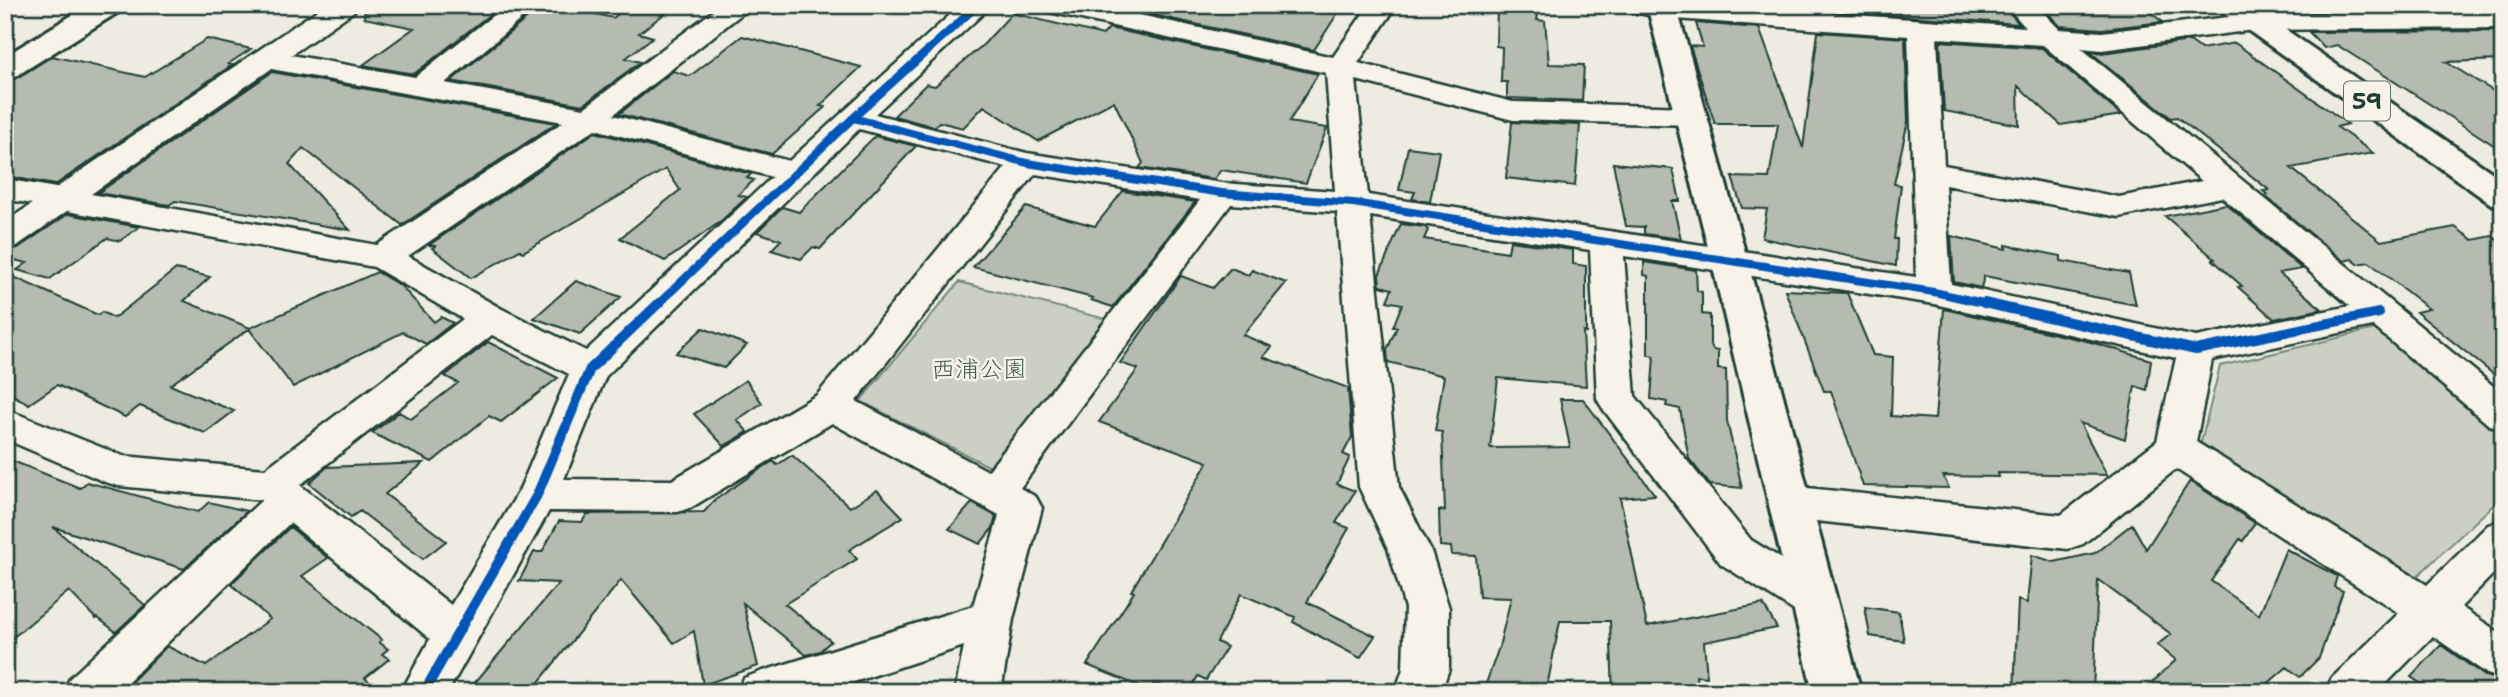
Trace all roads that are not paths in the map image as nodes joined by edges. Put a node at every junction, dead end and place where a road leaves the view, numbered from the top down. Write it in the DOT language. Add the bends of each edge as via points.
graph roads {
  1 [pos="110,5"];
  2 [pos="344,5"];
  3 [pos="524,5"];
  4 [pos="739,5"];
  5 [pos="978,5"];
  6 [pos="1054,5"];
  7 [pos="1383,5"];
  8 [pos="2020,5"];
  9 [pos="1654,7"];
  10 [pos="2350,12"];
  11 [pos="1813,13"];
  12 [pos="2243,14"];
  13 [pos="2503,20"];
  14 [pos="1922,28"];
  15 [pos="2050,37"];
  16 [pos="265,59"];
  17 [pos="1340,67"];
  18 [pos="5,69"];
  19 [pos="421,87"];
  20 [pos="1691,116"];
  21 [pos="590,118"];
  22 [pos="853,118"];
  23 [pos="1027,163"];
  24 [pos="1929,172"];
  25 [pos="796,173"];
  26 [pos="2228,186"];
  27 [pos="5,189"];
  28 [pos="1222,193"];
  29 [pos="2503,196"];
  30 [pos="59,201"];
  31 [pos="1353,203"];
  32 [pos="5,239"];
  33 [pos="1606,241"];
  34 [pos="383,257"];
  35 [pos="1729,259"];
  36 [pos="1934,292"];
  37 [pos="2379,313"];
  38 [pos="489,318"];
  39 [pos="2196,350"];
  40 [pos="590,369"];
  41 [pos="831,405"];
  42 [pos="2503,415"];
  43 [pos="5,422"];
  44 [pos="2175,448"];
  45 [pos="280,492"];
  46 [pos="994,493"];
  47 [pos="537,495"];
  48 [pos="1789,502"];
  49 [pos="2503,537"];
  50 [pos="1814,601"];
  51 [pos="2430,610"];
  52 [pos="992,619"];
  53 [pos="457,635"];
  54 [pos="2503,660"];
  55 [pos="86,692"];
  56 [pos="424,692"];
  57 [pos="760,692"];
  58 [pos="978,692"];
  59 [pos="1419,692"];
  60 [pos="1837,692"];
  61 [pos="2348,692"];
  1 -- 18 [label="street"];
  2 -- 16 [label="street"];
  3 -- 19 [label="street"];
  4 -- 21 [label="street"];
  5 -- 22 [label="street"];
  6 -- 17 [label="street"];
  7 -- 17 [label="street"];
  8 -- 15 [label="street"];
  9 -- 11 [label="street"];
  9 -- 20 [label="street"];
  10 -- 12 [label="street"];
  10 -- 13 [label="street"];
  11 -- 14 [label="street"];
  12 -- 15 [label="street" via="2102,41"];
  12 -- 29 [label="street, 59"];
  14 -- 15 [label="street"];
  14 -- 24 [label="street"];
  15 -- 26 [label="street"];
  16 -- 19 [label="street"];
  16 -- 30 [label="street"];
  17 -- 20 [label="street" via="1513,111"];
  17 -- 31 [label="street"];
  19 -- 21 [label="street"];
  20 -- 35 [label="street"];
  21 -- 25 [label="street"];
  21 -- 34 [label="street"];
  22 -- 23 [label="street"];
  22 -- 25 [label="street"];
  23 -- 28 [label="street"];
  23 -- 41 [label="street"];
  24 -- 26 [label="street" via="2119,207"];
  24 -- 36 [label="street"];
  25 -- 40 [label="street"];
  26 -- 37 [label="street"];
  27 -- 30 [label="street"];
  28 -- 31 [label="street"];
  28 -- 46 [label="street"];
  30 -- 32 [label="street"];
  30 -- 34 [label="street"];
  31 -- 33 [label="street"];
  31 -- 59 [label="street" via="1379,487 1410,551 1427,608 1426,669"];
  33 -- 35 [label="street"];
  33 -- 50 [label="street" via="1616,399 1736,552"];
  34 -- 38 [label="street"];
  35 -- 36 [label="street"];
  35 -- 48 [label="street"];
  36 -- 39 [label="street"];
  37 -- 39 [label="street"];
  37 -- 42 [label="street"];
  38 -- 40 [label="street"];
  38 -- 45 [label="street"];
  39 -- 44 [label="street"];
  40 -- 47 [label="street"];
  41 -- 46 [label="street"];
  41 -- 47 [label="street" via="678,496"];
  43 -- 45 [label="street" via="118,471"];
  44 -- 48 [label="street" via="2068,532"];
  44 -- 51 [label="street"];
  45 -- 53 [label="street"];
  45 -- 55 [label="street"];
  46 -- 52 [label="street" via="1022,508"];
  47 -- 53 [label="street"];
  48 -- 50 [label="street"];
  49 -- 51 [label="street"];
  50 -- 60 [label="street"];
  51 -- 54 [label="street"];
  51 -- 61 [label="street"];
  52 -- 57 [label="street"];
  52 -- 58 [label="street"];
  53 -- 56 [label="street"];
}
